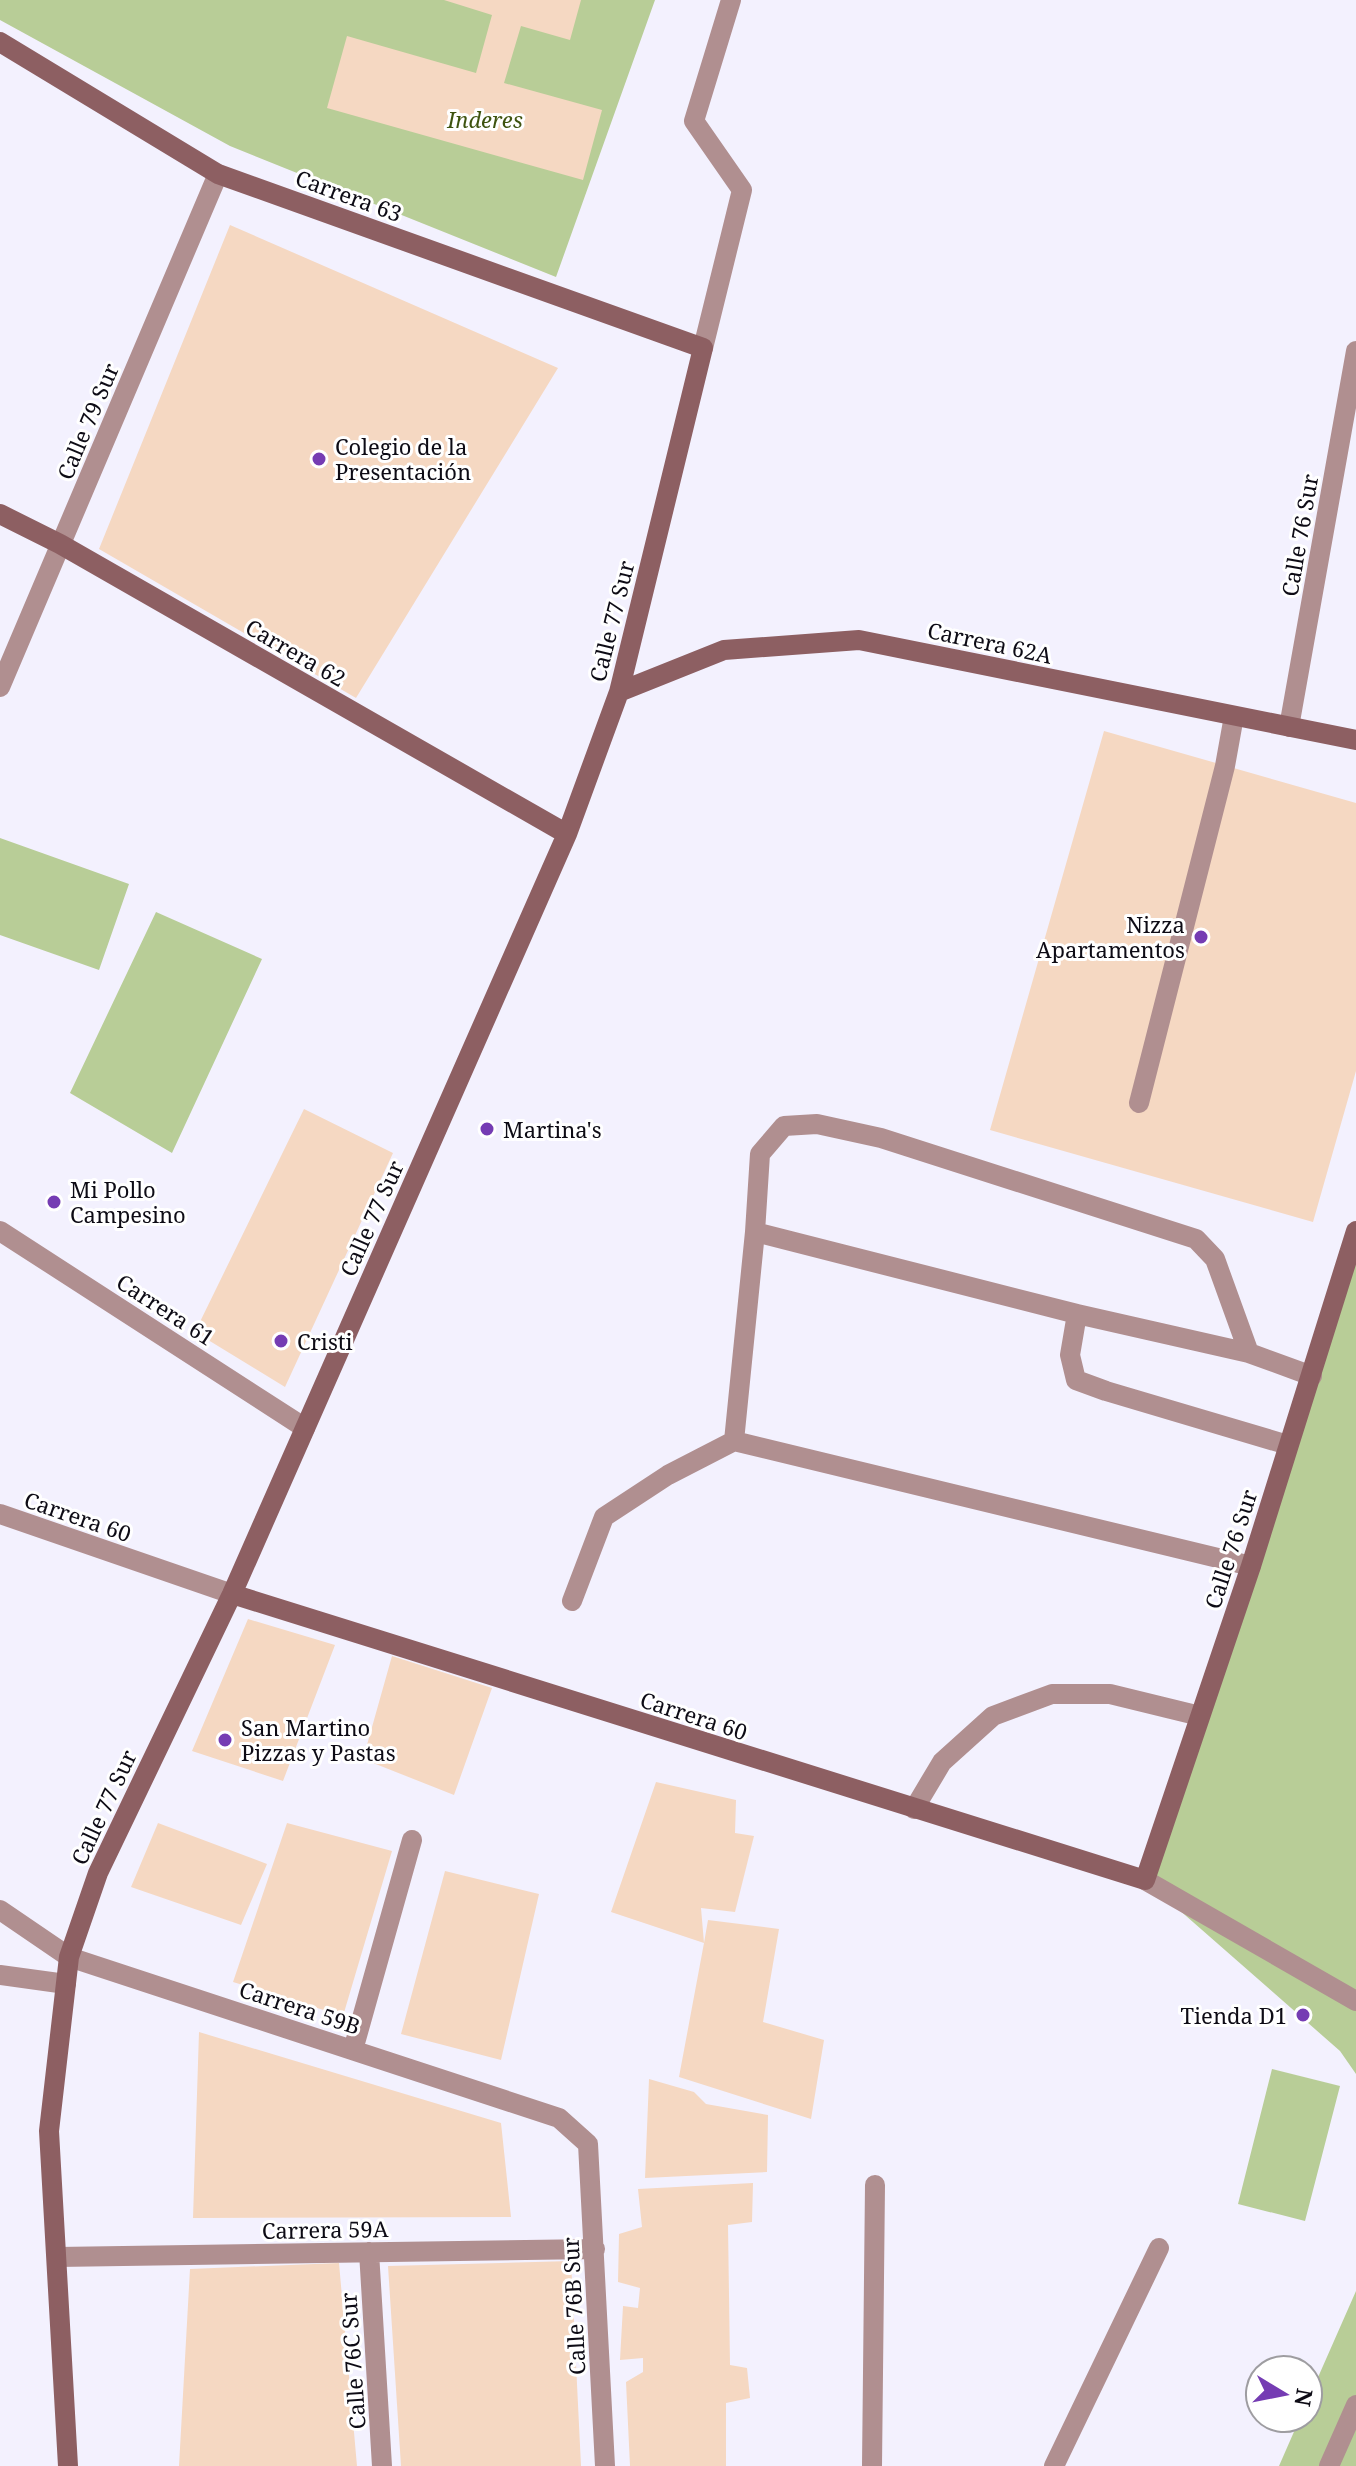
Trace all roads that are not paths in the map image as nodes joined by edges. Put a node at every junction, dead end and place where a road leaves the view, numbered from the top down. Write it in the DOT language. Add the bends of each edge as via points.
graph roads {
  1 [pos="731,0"];
  2 [pos="0,42"];
  3 [pos="218,174"];
  4 [pos="703,348"];
  5 [pos="1356,351"];
  6 [pos="0,514"];
  7 [pos="60,544"];
  8 [pos="0,687"];
  9 [pos="619,692"];
  10 [pos="1234,716"];
  11 [pos="1289,727"];
  12 [pos="1356,740"];
  13 [pos="567,834"];
  14 [pos="1139,1103"];
  15 [pos="0,1231"];
  16 [pos="1356,1231"];
  17 [pos="755,1232"];
  18 [pos="1077,1314"];
  19 [pos="1249,1353"];
  20 [pos="1312,1376"];
  21 [pos="305,1428"];
  22 [pos="734,1441"];
  23 [pos="1288,1445"];
  24 [pos="0,1514"];
  25 [pos="1251,1566"];
  26 [pos="232,1594"];
  27 [pos="572,1601"];
  28 [pos="1200,1716"];
  29 [pos="914,1809"];
  30 [pos="412,1840"];
  31 [pos="1145,1880"];
  32 [pos="0,1910"];
  33 [pos="69,1957"];
  34 [pos="0,1975"];
  35 [pos="66,1984"];
  36 [pos="1356,2001"];
  37 [pos="353,2050"];
  38 [pos="588,2144"];
  39 [pos="875,2185"];
  40 [pos="1159,2248"];
  41 [pos="595,2249"];
  42 [pos="369,2252"];
  43 [pos="57,2257"];
  44 [pos="1356,2405"];
  45 [pos="68,2466"];
  46 [pos="382,2466"];
  47 [pos="605,2466"];
  48 [pos="872,2466"];
  49 [pos="1054,2466"];
  50 [pos="1329,2466"];
  1 -- 4 [label="street, Calle 77 Sur" via="694,121 742,190"];
  2 -- 3 [label="street, Carrera 63"];
  3 -- 4 [label="street, Carrera 63"];
  3 -- 7 [label="street, Calle 79 Sur"];
  4 -- 9 [label="street, Calle 77 Sur"];
  5 -- 11 [label="street, Calle 76 Sur"];
  6 -- 7 [label="street, Carrera 62"];
  7 -- 8 [label="street, Calle 79 Sur"];
  7 -- 13 [label="street, Carrera 62"];
  9 -- 10 [label="street, Carrera 62A" via="724,650 859,640"];
  9 -- 13 [label="street, Calle 77 Sur"];
  10 -- 11 [label="street, Carrera 62A"];
  10 -- 14 [label="street"];
  11 -- 12 [label="street, Carrera 62A"];
  13 -- 21 [label="street, Calle 77 Sur"];
  15 -- 21 [label="street, Carrera 61"];
  16 -- 20 [label="street, Calle 76 Sur"];
  17 -- 18 [label="street"];
  17 -- 19 [label="street" via="760,1154 784,1126 817,1124 881,1138 1196,1239 1215,1259"];
  17 -- 22 [label="street"];
  18 -- 19 [label="street"];
  18 -- 23 [label="street" via="1070,1355 1076,1380"];
  19 -- 20 [label="street"];
  20 -- 23 [label="street, Calle 76 Sur"];
  21 -- 26 [label="street, Calle 77 Sur"];
  22 -- 25 [label="street"];
  22 -- 27 [label="street" via="604,1517"];
  23 -- 25 [label="street, Calle 76 Sur"];
  24 -- 26 [label="street, Carrera 60"];
  25 -- 28 [label="street, Calle 76 Sur"];
  26 -- 29 [label="street, Carrera 60"];
  26 -- 33 [label="street, Calle 77 Sur" via="98,1873"];
  28 -- 29 [label="street" via="1110,1694 1052,1694 993,1716 942,1762"];
  28 -- 31 [label="street, Calle 76 Sur"];
  29 -- 31 [label="street, Carrera 60"];
  30 -- 37 [label="street"];
  31 -- 36 [label="street, Carrera 60"];
  32 -- 33 [label="street, Carrera 59B"];
  33 -- 35 [label="street, Calle 77 Sur"];
  33 -- 37 [label="street, Carrera 59B"];
  34 -- 35 [label="street"];
  35 -- 43 [label="street, Calle 77 Sur" via="49,2131"];
  37 -- 38 [label="street, Carrera 59B" via="559,2118"];
  38 -- 41 [label="street, Calle 76B Sur"];
  39 -- 48 [label="street"];
  40 -- 49 [label="street"];
  41 -- 42 [label="street, Carrera 59A"];
  41 -- 47 [label="street, Calle 76B Sur"];
  42 -- 43 [label="street, Carrera 59A"];
  42 -- 46 [label="street, Calle 76C Sur"];
  43 -- 45 [label="street, Calle 77 Sur"];
  44 -- 50 [label="street"];
}
